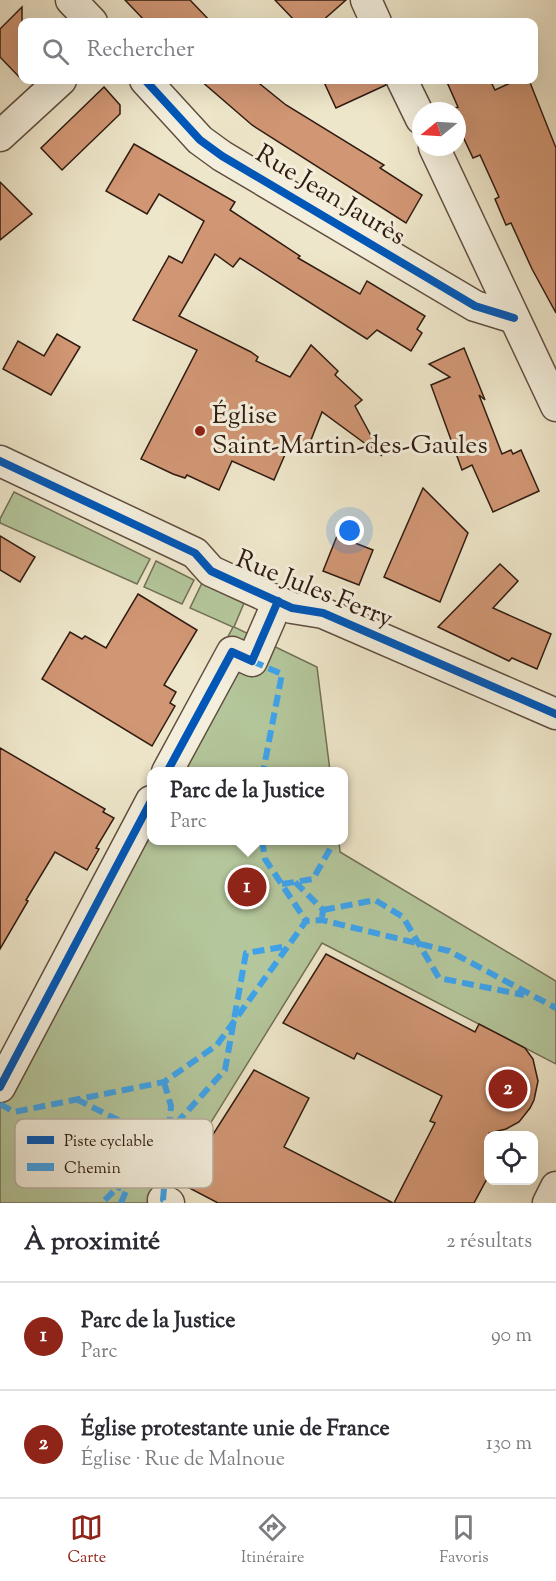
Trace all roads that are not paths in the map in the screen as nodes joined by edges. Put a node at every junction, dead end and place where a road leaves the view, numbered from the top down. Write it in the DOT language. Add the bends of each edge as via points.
graph roads {
  1 [pos="71,0"];
  2 [pos="366,0"];
  3 [pos="88,18"];
  4 [pos="374,18"];
  5 [pos="57,84"];
  6 [pos="149,84"];
  7 [pos="404,84"];
  8 [pos="413,102"];
  9 [pos="0,136"];
  10 [pos="438,156"];
  11 [pos="514,318"];
  12 [pos="556,406"];
  13 [pos="0,461"];
  14 [pos="278,601"];
  15 [pos="556,714"];
  16 [pos="169,767"];
  17 [pos="147,809"];
  18 [pos="0,1087"];
  19 [pos="556,1188"];
  20 [pos="548,1203"];
  1 -- 3 [label="street"];
  2 -- 4 [label="street"];
  5 -- 9 [label="street"];
  6 -- 11 [label="street, Rue Jean Jaurès" via="200,140 222,156 475,306"];
  7 -- 8 [label="street"];
  10 -- 11 [label="street"];
  11 -- 12 [label="street"];
  13 -- 14 [label="street, Rue Jules Ferry" via="195,553 211,571"];
  14 -- 15 [label="street, Rue Jules Ferry" via="292,608 323,613"];
  14 -- 16 [label="street" via="252,661 232,652"];
  17 -- 18 [label="street"];
  19 -- 20 [label="street"];
}
